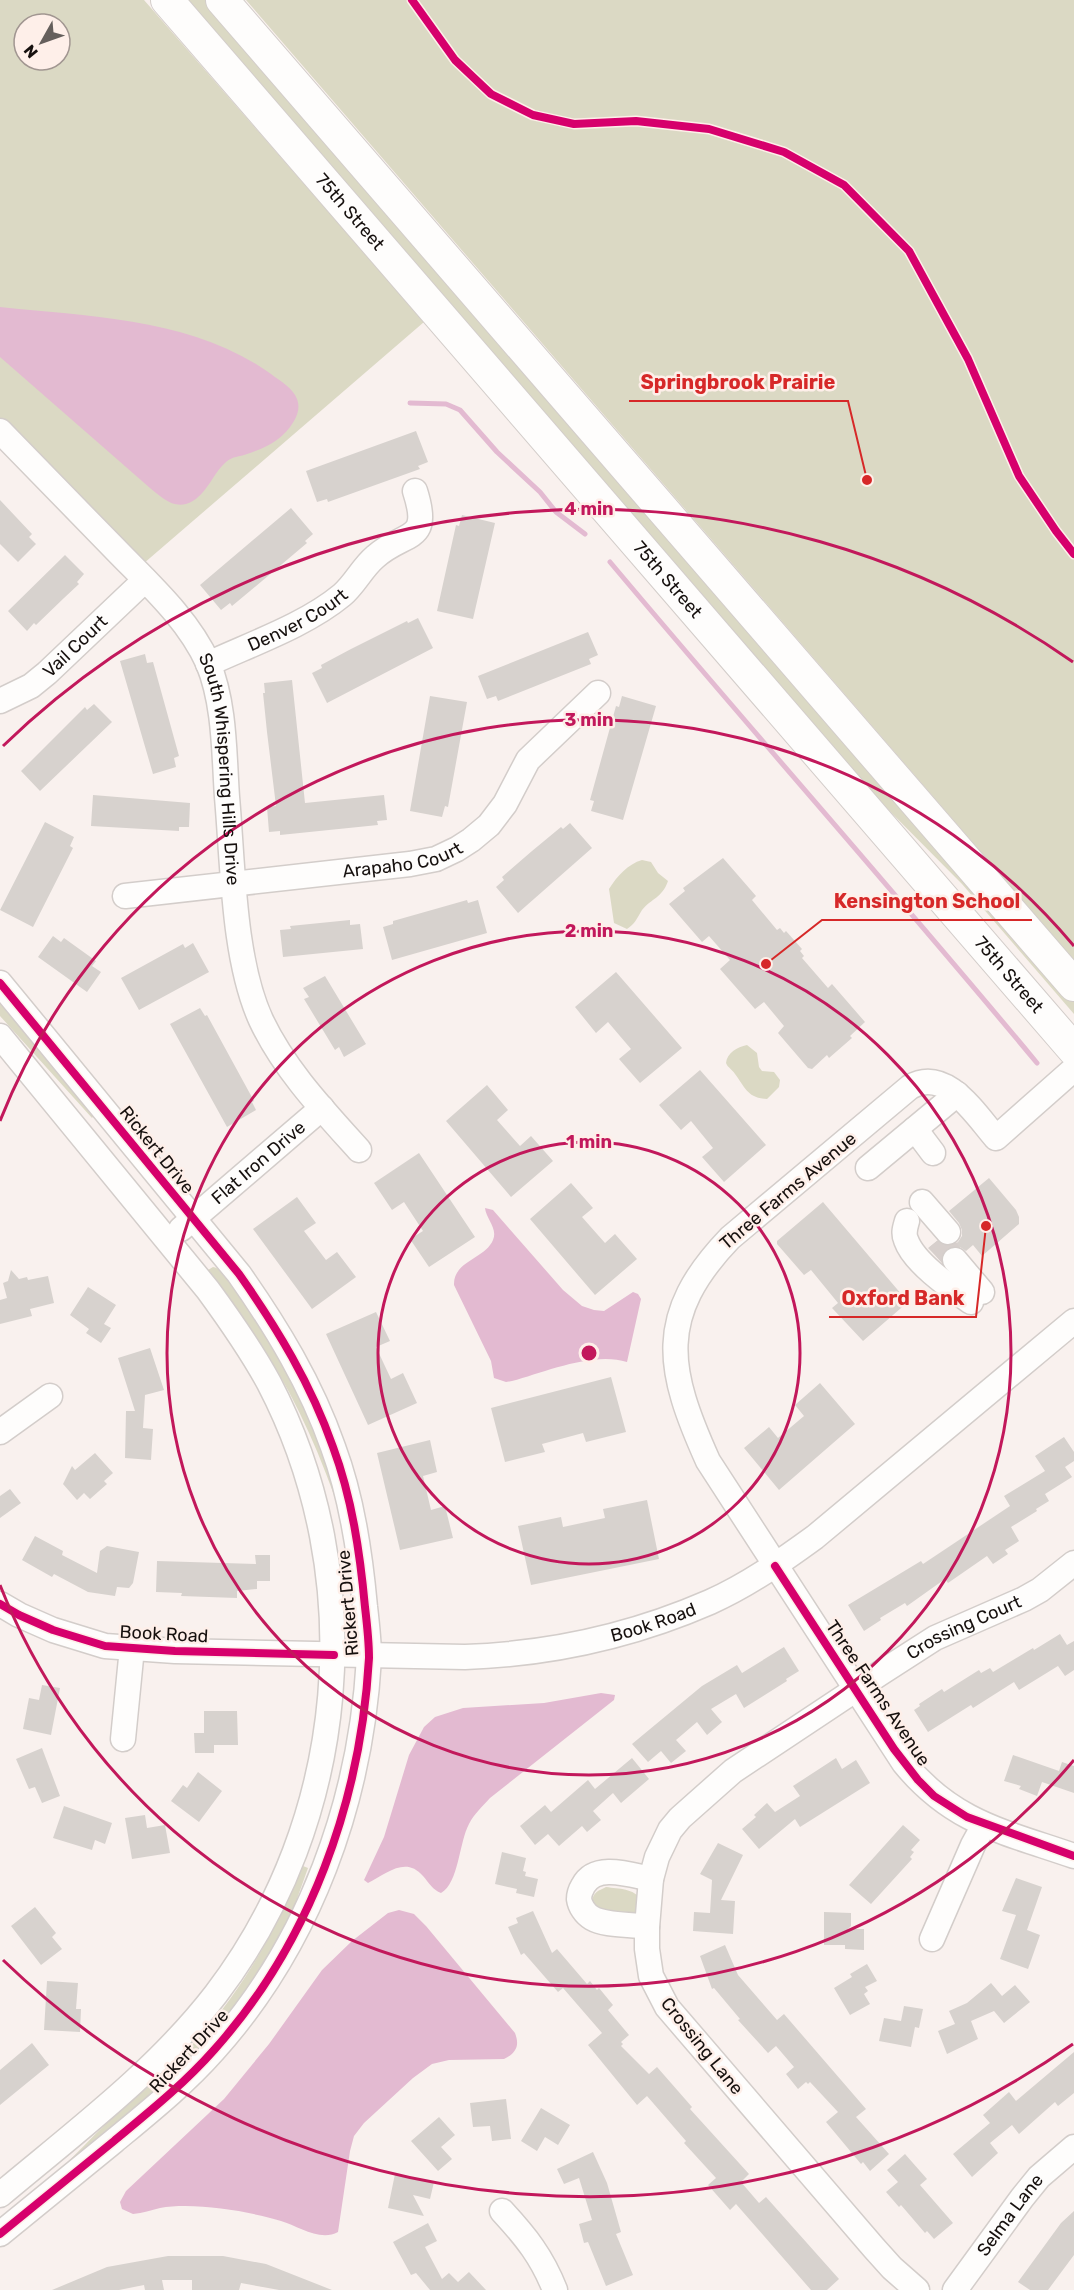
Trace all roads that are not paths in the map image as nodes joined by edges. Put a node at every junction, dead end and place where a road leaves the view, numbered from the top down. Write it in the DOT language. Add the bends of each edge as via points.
graph roads {
  1 [pos="166,0"];
  2 [pos="222,0"];
  3 [pos="0,431"];
  4 [pos="415,490"];
  5 [pos="145,580"];
  6 [pos="208,664"];
  7 [pos="598,693"];
  8 [pos="0,701"];
  9 [pos="235,885"];
  10 [pos="125,896"];
  11 [pos="0,983"];
  12 [pos="1074,985"];
  13 [pos="0,1036"];
  14 [pos="1074,1050"];
  15 [pos="1074,1069"];
  16 [pos="957,1094"];
  17 [pos="322,1108"];
  18 [pos="915,1129"];
  19 [pos="358,1150"];
  20 [pos="933,1153"];
  21 [pos="868,1168"];
  22 [pos="194,1219"];
  23 [pos="168,1240"];
  24 [pos="938,1240"];
  25 [pos="956,1260"];
  26 [pos="1074,1321"];
  27 [pos="50,1396"];
  28 [pos="0,1432"];
  29 [pos="1074,1563"];
  30 [pos="775,1566"];
  31 [pos="0,1604"];
  32 [pos="132,1648"];
  33 [pos="334,1655"];
  34 [pos="369,1655"];
  35 [pos="855,1690"];
  36 [pos="123,1739"];
  37 [pos="984,1825"];
  38 [pos="1074,1856"];
  39 [pos="651,1879"];
  40 [pos="647,1927"];
  41 [pos="932,1939"];
  42 [pos="1074,2147"];
  43 [pos="0,2195"];
  44 [pos="502,2211"];
  45 [pos="0,2234"];
  46 [pos="555,2290"];
  47 [pos="917,2290"];
  48 [pos="956,2290"];
  1 -- 14 [label="main road, 75th Street"];
  2 -- 12 [label="main road"];
  3 -- 5 [label="street, South Whispering Hills Drive"];
  4 -- 6 [label="street, Denver Court" via="421,523 413,534 375,557 352,586 323,608"];
  5 -- 6 [label="street, South Whispering Hills Drive" via="177,614"];
  5 -- 8 [label="street, Vail Court" via="47,673"];
  6 -- 9 [label="street, South Whispering Hills Drive" via="221,721"];
  7 -- 9 [label="street, Arapaho Court" via="528,760 489,825 436,859"];
  9 -- 10 [label="street, Arapaho Court"];
  9 -- 17 [label="street, South Whispering Hills Drive" via="253,999 281,1055"];
  11 -- 22 [label="street, Rickert Drive"];
  13 -- 23 [label="street, Rickert Drive"];
  15 -- 16 [label="street, Three Farms Avenue" via="996,1137"];
  16 -- 18 [label="street"];
  16 -- 30 [label="street, Three Farms Avenue" via="940,1083 928,1081 910,1087 730,1238 700,1272 680,1314 675,1361 686,1413 708,1461"];
  17 -- 19 [label="street, South Whispering Hills Drive"];
  17 -- 22 [label="street, Flat Iron Drive"];
  18 -- 20 [label="street"];
  18 -- 21 [label="street"];
  22 -- 23 [label="street, Flat Iron Drive"];
  22 -- 34 [label="street, Rickert Drive" via="268,1315 295,1360 334,1448 358,1543"];
  23 -- 33 [label="street, Rickert Drive" via="236,1328 288,1425 321,1531 331,1595"];
  24 -- 25 [label="street" via="914,1211 904,1231 915,1253 937,1278 982,1292"];
  26 -- 30 [label="street, Book Road"];
  27 -- 28 [label="street"];
  29 -- 35 [label="street, Crossing Court" via="1040,1590 935,1638"];
  30 -- 34 [label="street, Book Road" via="710,1601 609,1638 503,1655"];
  30 -- 35 [label="street, Three Farms Avenue"];
  31 -- 32 [label="street, Book Road" via="74,1637 105,1646"];
  32 -- 33 [label="street, Book Road"];
  32 -- 36 [label="street"];
  33 -- 34 [label="street, Book Road"];
  33 -- 43 [label="street, Rickert Drive" via="321,1762 305,1823 282,1884 253,1939 217,1993 173,2044 129,2087"];
  34 -- 45 [label="street, Rickert Drive" via="356,1762 341,1819 316,1889 290,1944 253,2003 171,2094"];
  35 -- 37 [label="street, Three Farms Avenue" via="918,1780 950,1807"];
  35 -- 39 [label="street, Crossing Lane" via="748,1760 697,1801 670,1830"];
  37 -- 38 [label="street, Three Farms Avenue"];
  37 -- 41 [label="street"];
  39 -- 40 [label="street, Crossing Lane"];
  39 -- 40 [label="street" via="600,1872 586,1880 579,1895 580,1904 590,1917"];
  40 -- 47 [label="street, Crossing Lane" via="651,1976 667,2007 874,2248"];
  42 -- 48 [label="street, Selma Lane" via="1039,2177"];
  44 -- 46 [label="street" via="535,2248"];
}
